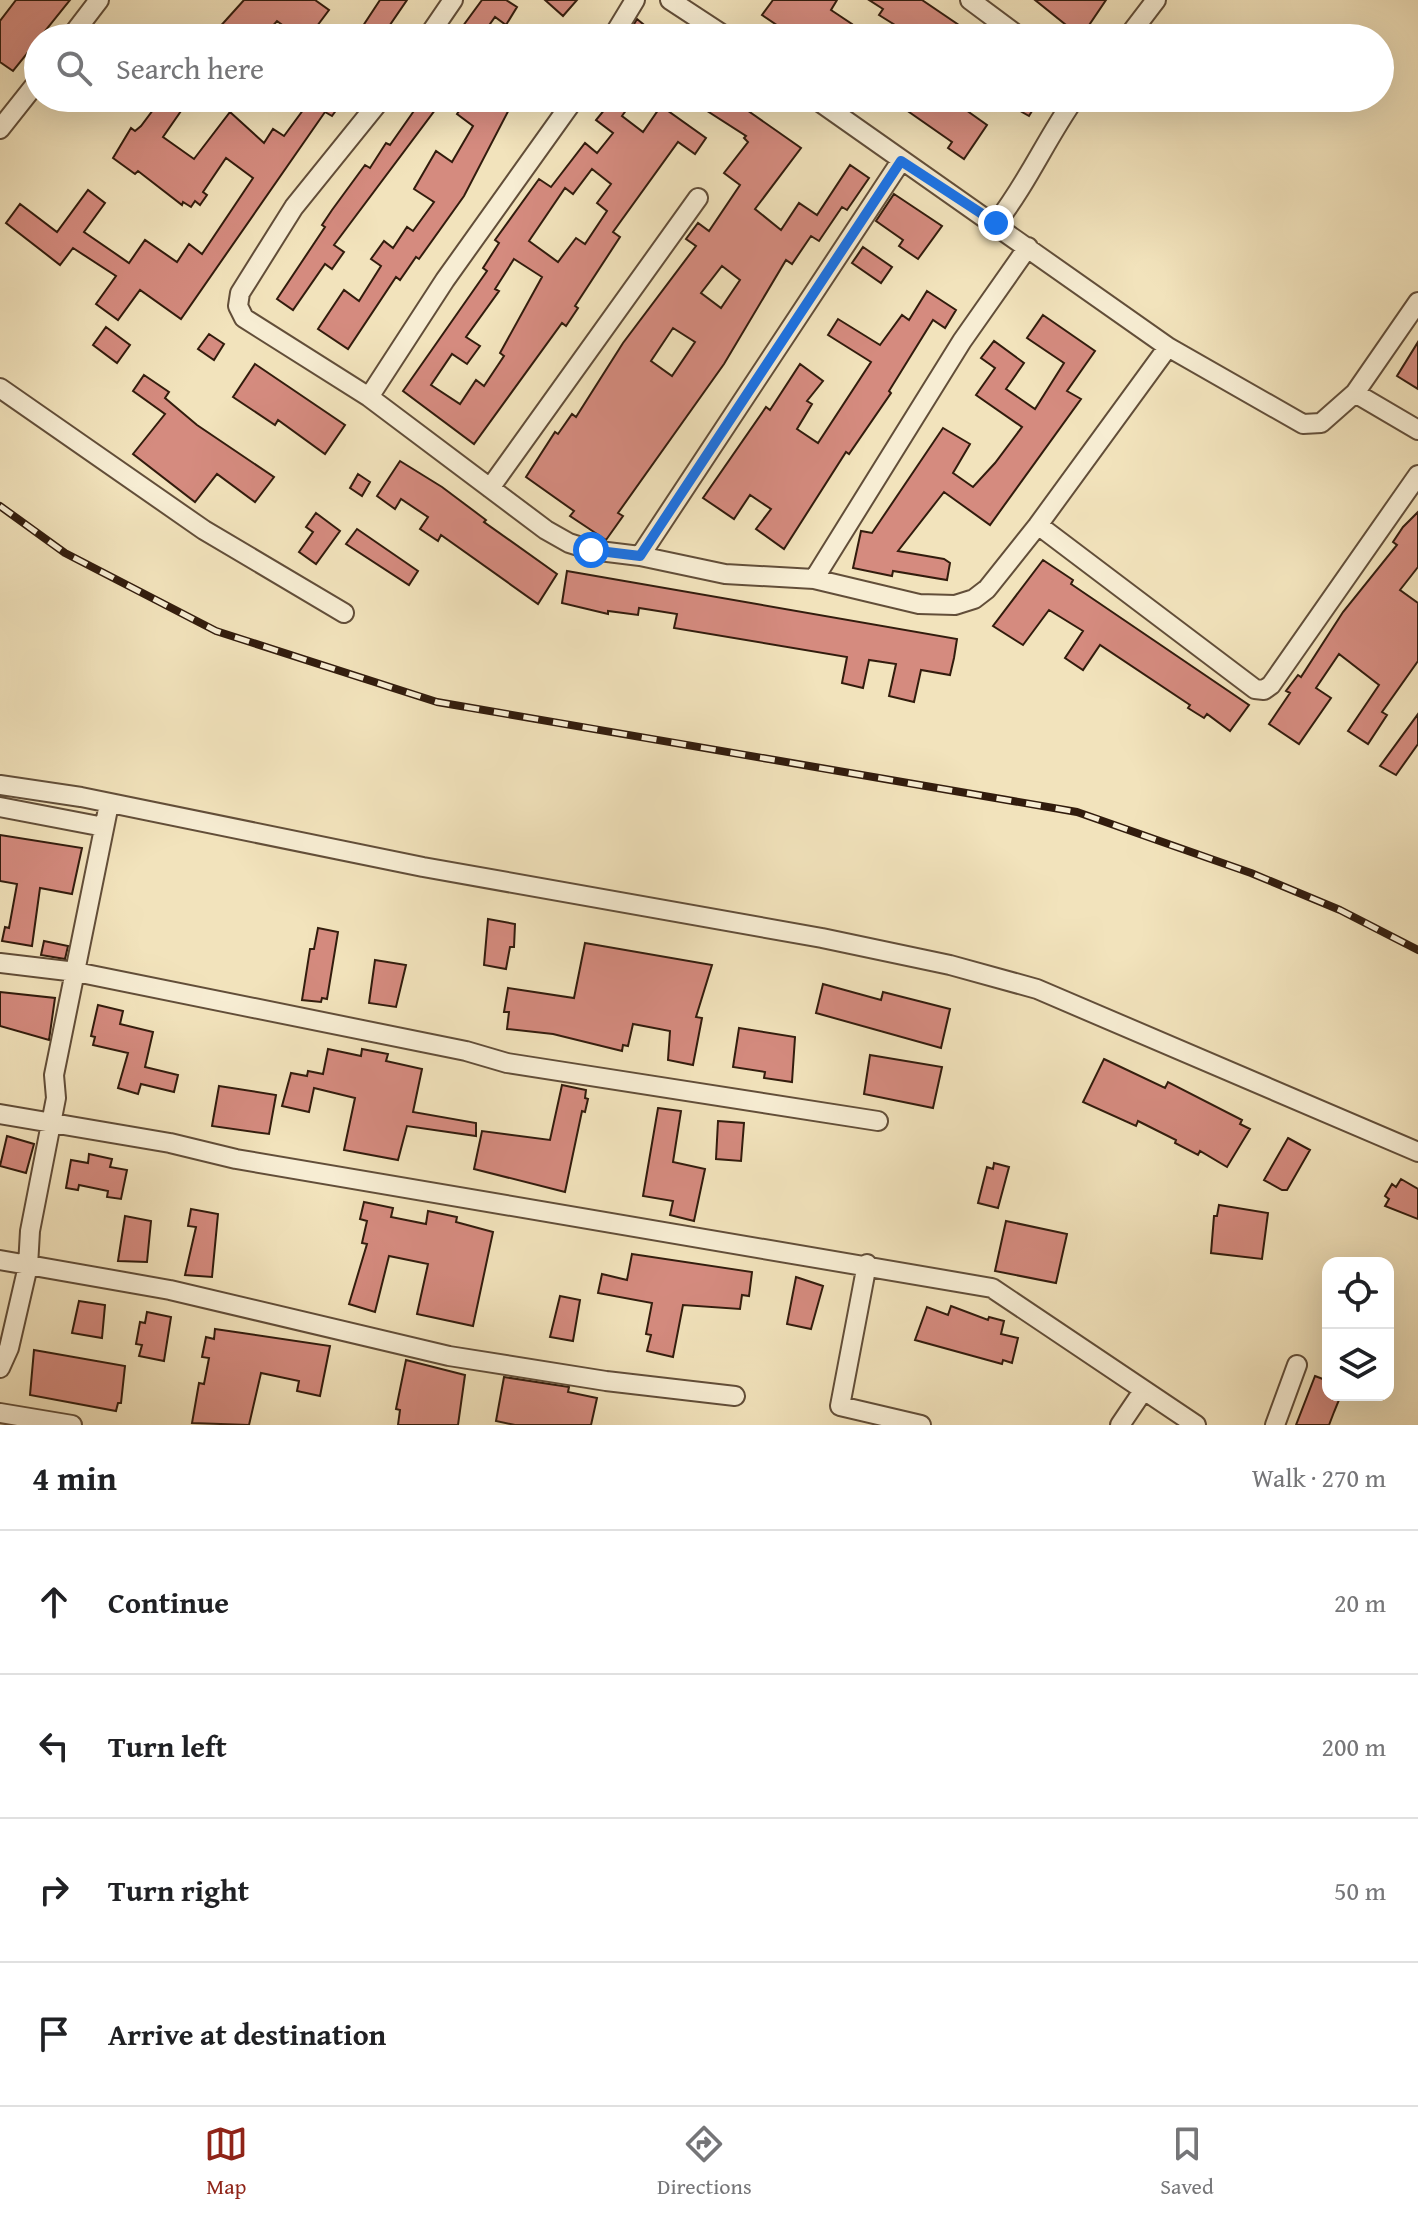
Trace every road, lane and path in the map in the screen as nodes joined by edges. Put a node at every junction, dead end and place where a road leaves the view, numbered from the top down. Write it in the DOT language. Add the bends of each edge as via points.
graph roads {
  1 [pos="99,0"];
  2 [pos="453,0"];
  3 [pos="635,0"];
  4 [pos="670,0"];
  5 [pos="970,0"];
  6 [pos="1156,0"];
  7 [pos="81,24"];
  8 [pos="437,24"];
  9 [pos="620,24"];
  10 [pos="707,24"];
  11 [pos="1002,24"];
  12 [pos="1138,24"];
  13 [pos="24,99"];
  14 [pos="371,112"];
  15 [pos="565,112"];
  16 [pos="833,112"];
  17 [pos="1066,112"];
  18 [pos="0,129"];
  19 [pos="901,161"];
  20 [pos="698,198"];
  21 [pos="996,223"];
  22 [pos="1028,247"];
  23 [pos="1418,302"];
  24 [pos="1168,347"];
  25 [pos="0,388"];
  26 [pos="1355,393"];
  27 [pos="369,397"];
  28 [pos="1418,430"];
  29 [pos="1418,475"];
  30 [pos="490,488"];
  31 [pos="1038,525"];
  32 [pos="640,556"];
  33 [pos="814,579"];
  34 [pos="344,613"];
  35 [pos="0,785"];
  36 [pos="109,804"];
  37 [pos="0,807"];
  38 [pos="104,827"];
  39 [pos="0,963"];
  40 [pos="76,972"];
  41 [pos="0,1114"];
  42 [pos="878,1121"];
  43 [pos="49,1124"];
  44 [pos="1418,1152"];
  45 [pos="0,1260"];
  46 [pos="867,1264"];
  47 [pos="28,1266"];
  48 [pos="1297,1365"];
  49 [pos="0,1368"];
  50 [pos="1143,1391"];
  51 [pos="735,1396"];
  52 [pos="0,1413"];
  53 [pos="72,1425"];
  54 [pos="921,1425"];
  55 [pos="1120,1425"];
  56 [pos="1196,1425"];
  57 [pos="1275,1425"];
  1 -- 7 [label="street"];
  2 -- 8 [label="street"];
  3 -- 9 [label="street"];
  4 -- 10 [label="street"];
  5 -- 11 [label="street"];
  6 -- 12 [label="street"];
  13 -- 18 [label="street"];
  14 -- 27 [label="street" via="294,207 240,293 238,306 244,318"];
  15 -- 27 [label="street"];
  16 -- 19 [label="street"];
  17 -- 21 [label="street" via="1024,188"];
  19 -- 21 [label="street"];
  19 -- 32 [label="street"];
  20 -- 30 [label="street"];
  21 -- 22 [label="street"];
  22 -- 24 [label="street"];
  22 -- 33 [label="street" via="962,341"];
  23 -- 26 [label="street"];
  24 -- 26 [label="street" via="1303,424 1321,423"];
  24 -- 31 [label="street"];
  25 -- 34 [label="street" via="204,530"];
  26 -- 28 [label="street"];
  27 -- 30 [label="street"];
  29 -- 31 [label="street" via="1264,690 1255,689"];
  30 -- 32 [label="street" via="569,543"];
  31 -- 33 [label="street" via="987,589 955,605 919,604"];
  32 -- 33 [label="street" via="725,574"];
  35 -- 36 [label="street"];
  36 -- 38 [label="street"];
  36 -- 44 [label="street" via="950,965 1037,989"];
  37 -- 38 [label="street"];
  38 -- 40 [label="street"];
  39 -- 40 [label="street"];
  40 -- 42 [label="street" via="507,1063"];
  40 -- 43 [label="street"];
  41 -- 43 [label="street"];
  43 -- 46 [label="street"];
  43 -- 47 [label="street"];
  45 -- 47 [label="street"];
  46 -- 50 [label="street" via="992,1288"];
  46 -- 54 [label="street" via="840,1406"];
  47 -- 49 [label="street"];
  47 -- 51 [label="street" via="170,1290 449,1356"];
  48 -- 57 [label="street"];
  50 -- 55 [label="street"];
  50 -- 56 [label="street"];
  52 -- 53 [label="street"];
}
